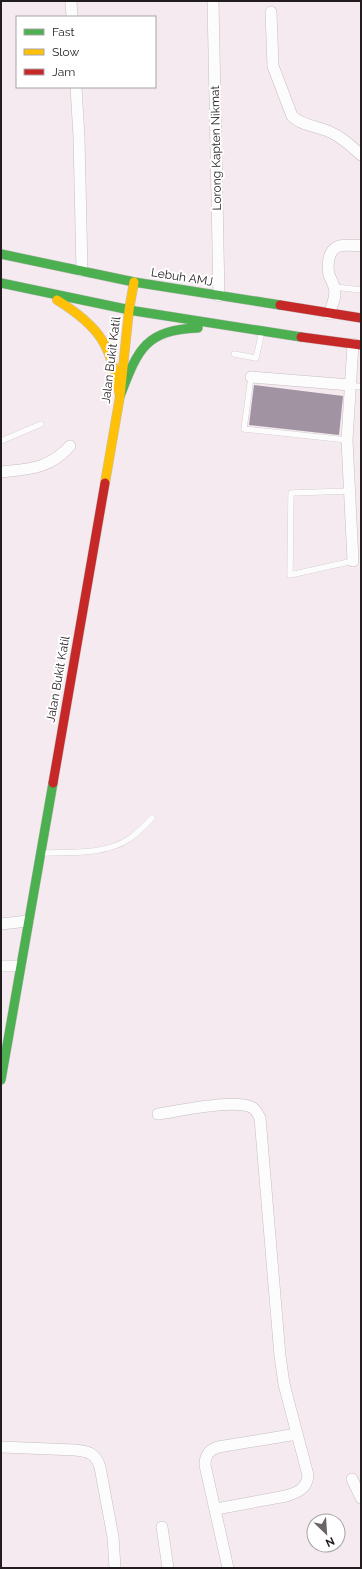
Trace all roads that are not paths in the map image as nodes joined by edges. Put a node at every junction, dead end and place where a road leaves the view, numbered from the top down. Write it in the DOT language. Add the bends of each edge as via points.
graph roads {
  1 [pos="71,1"];
  2 [pos="213,1"];
  3 [pos="271,12"];
  4 [pos="72,16"];
  5 [pos="76,88"];
  6 [pos="361,155"];
  7 [pos="361,245"];
  8 [pos="1,254"];
  9 [pos="82,271"];
  10 [pos="134,282"];
  11 [pos="1,283"];
  12 [pos="335,287"];
  13 [pos="361,290"];
  14 [pos="47,294"];
  15 [pos="219,296"];
  16 [pos="129,310"];
  17 [pos="329,314"];
  18 [pos="361,318"];
  19 [pos="262,332"];
  20 [pos="357,344"];
  21 [pos="234,354"];
  22 [pos="251,377"];
  23 [pos="350,385"];
  24 [pos="361,388"];
  25 [pos="120,396"];
  26 [pos="41,424"];
  27 [pos="347,440"];
  28 [pos="1,441"];
  29 [pos="70,446"];
  30 [pos="1,472"];
  31 [pos="349,491"];
  32 [pos="353,561"];
  33 [pos="152,818"];
  34 [pos="40,853"];
  35 [pos="28,921"];
  36 [pos="1,924"];
  37 [pos="1,966"];
  38 [pos="20,966"];
  39 [pos="1,1080"];
  40 [pos="158,1114"];
  41 [pos="297,1434"];
  42 [pos="1,1447"];
  43 [pos="352,1479"];
  44 [pos="361,1498"];
  45 [pos="216,1509"];
  46 [pos="162,1527"];
  47 [pos="115,1568"];
  48 [pos="168,1568"];
  49 [pos="228,1568"];
  1 -- 4 [label="street"];
  2 -- 15 [label="street, Lorong Kapten Nikmat"];
  3 -- 6 [label="street" via="273,66 292,116 297,121 342,138"];
  5 -- 9 [label="street"];
  7 -- 12 [label="street" via="353,247 346,244 336,247 330,255 328,267"];
  8 -- 9 [label="main road, Lebuh AMJ"];
  9 -- 10 [label="main road, Lebuh AMJ"];
  10 -- 15 [label="main road, Lebuh AMJ"];
  10 -- 16 [label="main road, Jalan Bukit Katil"];
  11 -- 14 [label="main road"];
  12 -- 13 [label="lane"];
  12 -- 17 [label="street" via="335,298"];
  14 -- 16 [label="main road"];
  14 -- 25 [label="main road" via="80,315 101,337 116,370"];
  15 -- 17 [label="main road, Lebuh AMJ"];
  16 -- 19 [label="main road"];
  16 -- 25 [label="main road, Jalan Bukit Katil"];
  17 -- 18 [label="main road, Lebuh AMJ"];
  19 -- 20 [label="main road"];
  19 -- 21 [label="lane" via="256,358"];
  19 -- 25 [label="main road" via="189,328 160,334 147,341 137,355"];
  20 -- 23 [label="street"];
  22 -- 23 [label="street"];
  22 -- 27 [label="lane" via="244,429"];
  23 -- 24 [label="lane"];
  23 -- 27 [label="street"];
  25 -- 34 [label="main road, Jalan Bukit Katil"];
  26 -- 28 [label="lane"];
  27 -- 31 [label="street"];
  29 -- 30 [label="street" via="60,457 46,464 27,470"];
  31 -- 32 [label="street"];
  31 -- 32 [label="lane" via="291,493 290,575"];
  33 -- 34 [label="lane" via="128,839 114,845 81,852"];
  34 -- 35 [label="main road, Jalan Bukit Katil"];
  35 -- 36 [label="street"];
  35 -- 38 [label="main road, Jalan Bukit Katil"];
  37 -- 38 [label="street"];
  38 -- 39 [label="main road, Jalan Bukit Katil"];
  40 -- 41 [label="street" via="234,1103 252,1108 260,1118 280,1356 284,1384"];
  41 -- 45 [label="street" via="308,1475 304,1488 286,1496"];
  41 -- 45 [label="street" via="212,1449 205,1459 205,1465"];
  42 -- 47 [label="street" via="75,1450 93,1454 100,1467 113,1537"];
  43 -- 44 [label="street"];
  45 -- 49 [label="street"];
  46 -- 48 [label="street"];
}
